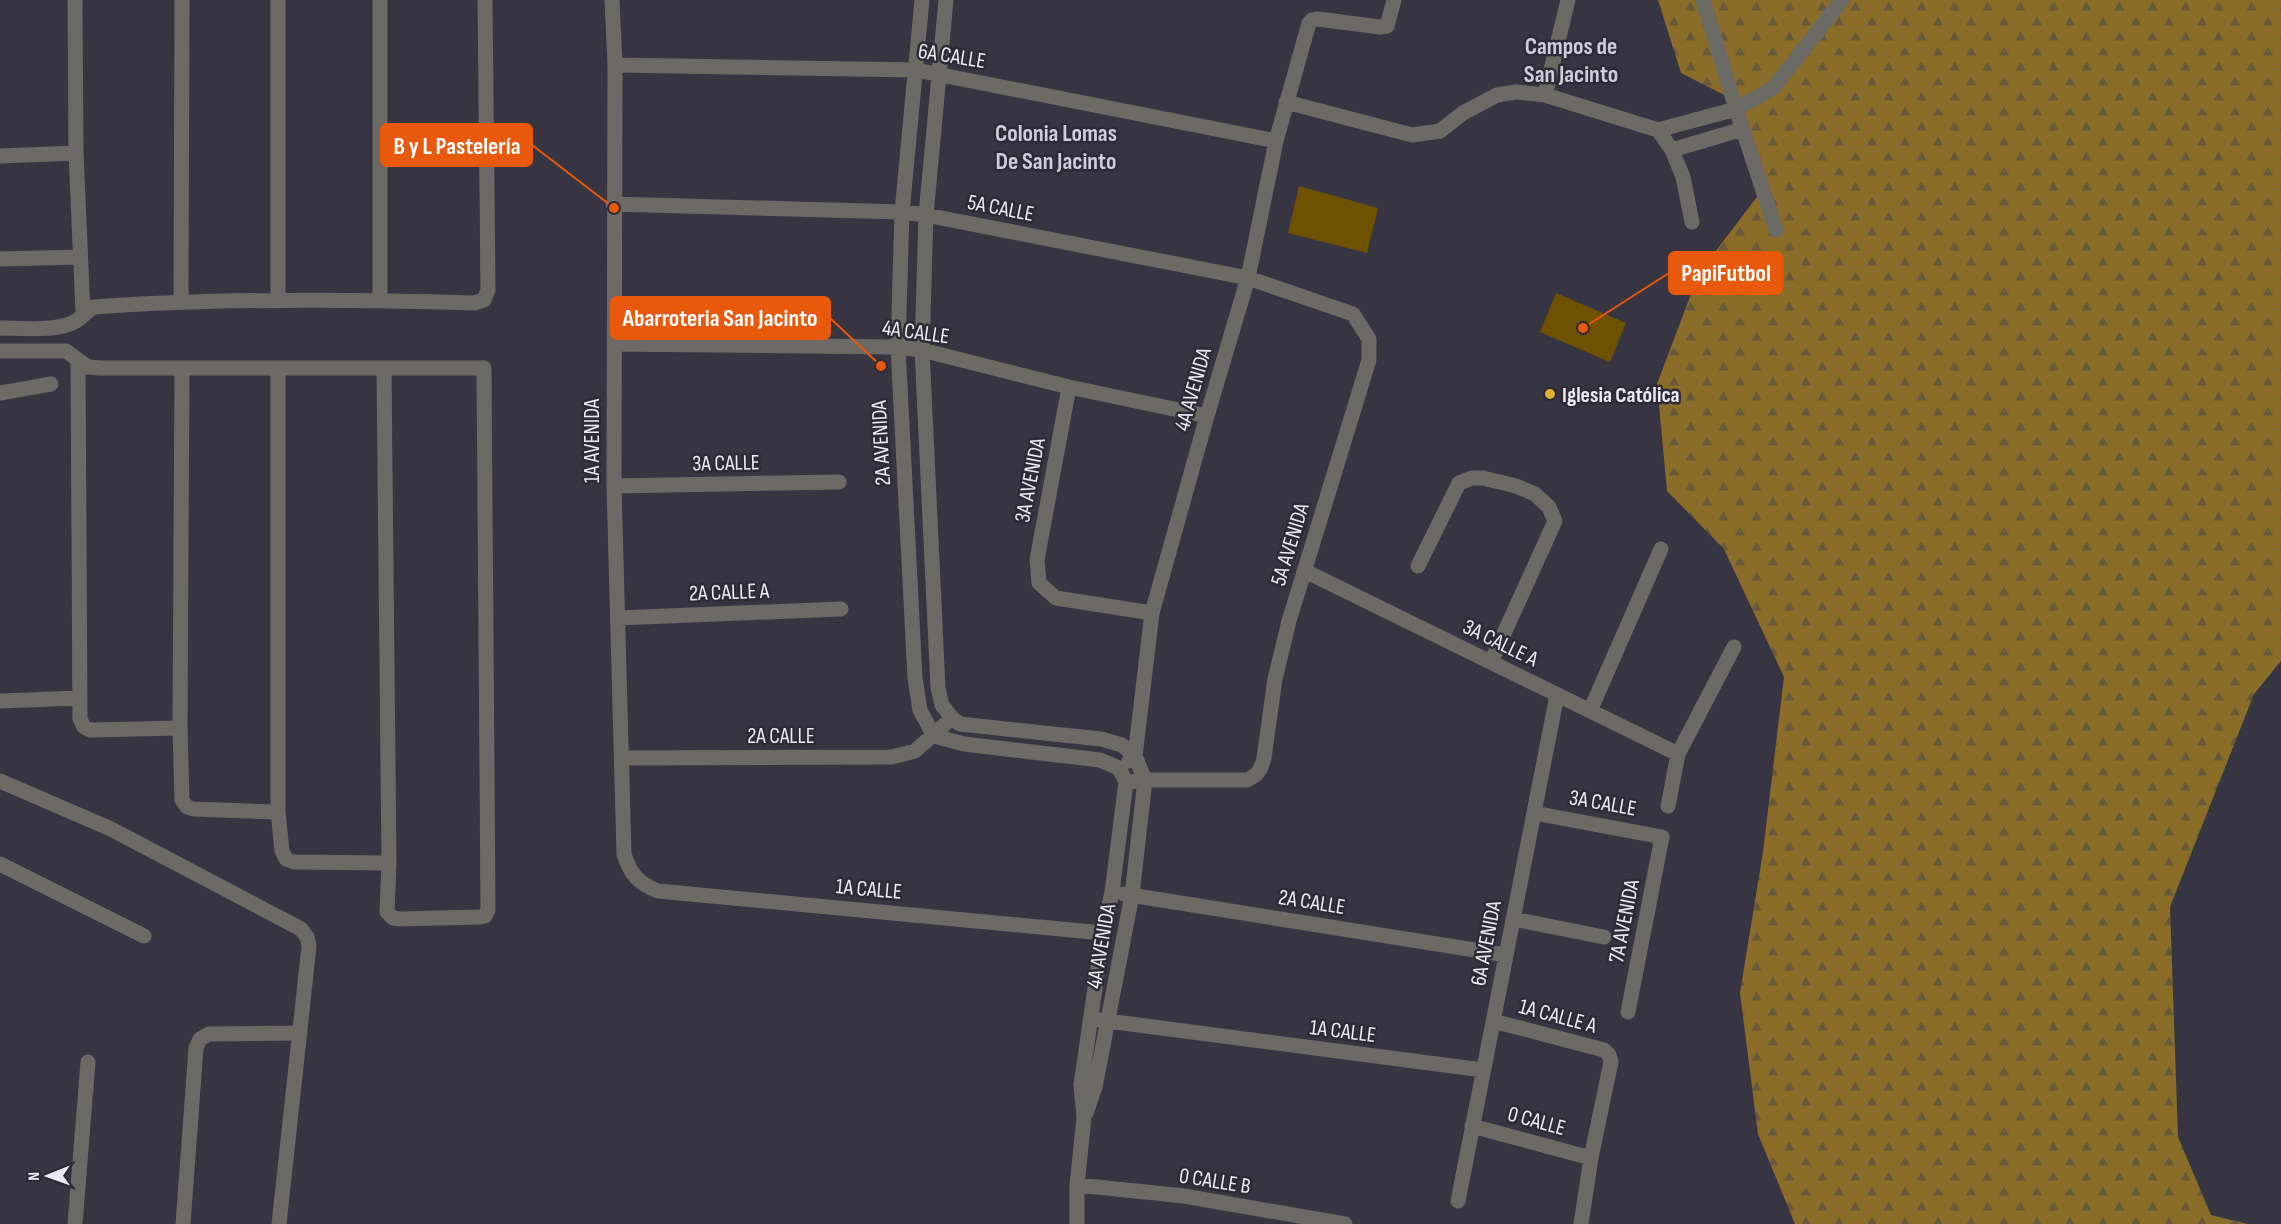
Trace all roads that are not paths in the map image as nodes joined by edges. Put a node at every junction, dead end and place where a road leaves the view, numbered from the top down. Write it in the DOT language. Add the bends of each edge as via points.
graph roads {
  1 [pos="75,0"];
  2 [pos="182,0"];
  3 [pos="278,0"];
  4 [pos="380,0"];
  5 [pos="485,0"];
  6 [pos="612,0"];
  7 [pos="922,0"];
  8 [pos="946,0"];
  9 [pos="1394,0"];
  10 [pos="1568,0"];
  11 [pos="1703,0"];
  12 [pos="1842,0"];
  13 [pos="615,65"];
  14 [pos="916,70"];
  15 [pos="940,73"];
  16 [pos="1545,95"];
  17 [pos="1286,102"];
  18 [pos="1736,109"];
  19 [pos="1743,129"];
  20 [pos="1658,130"];
  21 [pos="1276,141"];
  22 [pos="1672,150"];
  23 [pos="76,153"];
  24 [pos="0,156"];
  25 [pos="613,204"];
  26 [pos="902,212"];
  27 [pos="926,215"];
  28 [pos="1692,222"];
  29 [pos="1776,230"];
  30 [pos="80,257"];
  31 [pos="0,259"];
  32 [pos="1248,278"];
  33 [pos="381,300"];
  34 [pos="181,301"];
  35 [pos="278,301"];
  36 [pos="83,313"];
  37 [pos="0,328"];
  38 [pos="1363,328"];
  39 [pos="614,344"];
  40 [pos="898,347"];
  41 [pos="922,350"];
  42 [pos="0,351"];
  43 [pos="78,361"];
  44 [pos="182,368"];
  45 [pos="278,368"];
  46 [pos="384,368"];
  47 [pos="51,384"];
  48 [pos="1069,387"];
  49 [pos="0,393"];
  50 [pos="1207,416"];
  51 [pos="839,482"];
  52 [pos="614,486"];
  53 [pos="1661,549"];
  54 [pos="1418,566"];
  55 [pos="1305,571"];
  56 [pos="841,609"];
  57 [pos="1152,613"];
  58 [pos="618,618"];
  59 [pos="1734,647"];
  60 [pos="1491,663"];
  61 [pos="1557,695"];
  62 [pos="80,698"];
  63 [pos="0,700"];
  64 [pos="1590,711"];
  65 [pos="952,718"];
  66 [pos="180,728"];
  67 [pos="934,736"];
  68 [pos="1678,754"];
  69 [pos="1135,756"];
  70 [pos="622,758"];
  71 [pos="1124,779"];
  72 [pos="0,780"];
  73 [pos="1144,780"];
  74 [pos="1668,806"];
  75 [pos="278,812"];
  76 [pos="1534,813"];
  77 [pos="1662,838"];
  78 [pos="389,863"];
  79 [pos="0,864"];
  80 [pos="635,878"];
  81 [pos="1112,892"];
  82 [pos="1132,895"];
  83 [pos="1513,919"];
  84 [pos="1103,933"];
  85 [pos="144,936"];
  86 [pos="1604,937"];
  87 [pos="1506,955"];
  88 [pos="1628,1012"];
  89 [pos="1091,1019"];
  90 [pos="1493,1021"];
  91 [pos="1109,1022"];
  92 [pos="300,1033"];
  93 [pos="88,1062"];
  94 [pos="1483,1070"];
  95 [pos="1084,1118"];
  96 [pos="1472,1126"];
  97 [pos="1591,1158"];
  98 [pos="1077,1185"];
  99 [pos="1458,1201"];
  100 [pos="1317,1222"];
  101 [pos="75,1224"];
  102 [pos="183,1224"];
  103 [pos="279,1224"];
  104 [pos="1077,1224"];
  105 [pos="1345,1224"];
  106 [pos="1581,1224"];
  1 -- 23 [label="street"];
  2 -- 34 [label="street"];
  3 -- 35 [label="street"];
  4 -- 33 [label="street"];
  5 -- 33 [label="street" via="488,290 484,300 474,303"];
  6 -- 13 [label="street, 1A AVENIDA"];
  7 -- 14 [label="street, 2A AVENIDA"];
  8 -- 15 [label="street, 2A AVENIDA"];
  9 -- 17 [label="street, 4A AVENIDA" via="1387,26 1312,20"];
  10 -- 16 [label="street"];
  11 -- 18 [label="street"];
  12 -- 18 [label="street" via="1773,88"];
  13 -- 14 [label="street, 6A CALLE"];
  13 -- 25 [label="street, 1A AVENIDA"];
  14 -- 15 [label="street, 6A CALLE"];
  14 -- 26 [label="street, 2A AVENIDA"];
  15 -- 21 [label="street, 6A CALLE"];
  15 -- 27 [label="street, 2A AVENIDA"];
  16 -- 17 [label="street" via="1497,95 1440,131 1413,135"];
  16 -- 20 [label="street"];
  17 -- 21 [label="street, 4A AVENIDA"];
  18 -- 19 [label="street"];
  18 -- 20 [label="street"];
  19 -- 22 [label="street"];
  19 -- 29 [label="street"];
  20 -- 22 [label="street"];
  21 -- 32 [label="street, 4A AVENIDA"];
  22 -- 28 [label="street" via="1683,177"];
  23 -- 24 [label="street"];
  23 -- 30 [label="street"];
  25 -- 26 [label="street, 5A CALLE"];
  25 -- 39 [label="street, 1A AVENIDA"];
  26 -- 27 [label="street, 5A CALLE"];
  26 -- 40 [label="street, 2A AVENIDA"];
  27 -- 32 [label="street, 5A CALLE"];
  27 -- 41 [label="street, 2A AVENIDA"];
  30 -- 31 [label="street"];
  30 -- 36 [label="street"];
  32 -- 38 [label="street, 5A CALLE" via="1353,314"];
  32 -- 50 [label="street, 4A AVENIDA"];
  33 -- 35 [label="street"];
  34 -- 35 [label="street"];
  34 -- 36 [label="street" via="94,307"];
  36 -- 37 [label="street" via="76,321 60,327"];
  38 -- 55 [label="street, 5A AVENIDA" via="1369,339 1369,360"];
  39 -- 40 [label="street, 4A CALLE"];
  39 -- 52 [label="street, 1A AVENIDA"];
  40 -- 41 [label="street, 4A CALLE"];
  40 -- 67 [label="street, 2A AVENIDA" via="915,678 920,710"];
  41 -- 48 [label="street, 4A CALLE"];
  41 -- 65 [label="street, 2A AVENIDA" via="938,688 942,705"];
  42 -- 43 [label="street" via="66,351"];
  43 -- 44 [label="street" via="101,368"];
  43 -- 62 [label="street"];
  44 -- 45 [label="street"];
  44 -- 66 [label="street"];
  45 -- 46 [label="street"];
  45 -- 75 [label="street"];
  46 -- 78 [label="street"];
  46 -- 78 [label="street" via="484,368 488,910 485,916 393,918 387,912"];
  47 -- 49 [label="street"];
  48 -- 50 [label="street, 4A CALLE"];
  48 -- 57 [label="street, 3A AVENIDA" via="1037,560 1039,583 1056,598"];
  50 -- 57 [label="street, 4A AVENIDA"];
  51 -- 52 [label="street, 3A CALLE"];
  52 -- 58 [label="street, 1A AVENIDA"];
  53 -- 64 [label="street"];
  54 -- 60 [label="street" via="1459,483 1472,478 1494,479 1536,494 1549,507 1555,521"];
  55 -- 60 [label="street, 3A CALLE A"];
  55 -- 73 [label="street, 5A AVENIDA" via="1275,679 1261,770 1247,780"];
  56 -- 58 [label="street, 2A CALLE A"];
  57 -- 69 [label="street, 4A AVENIDA"];
  58 -- 70 [label="street, 1A AVENIDA"];
  59 -- 68 [label="street"];
  60 -- 61 [label="street, 3A CALLE A"];
  61 -- 64 [label="street, 3A CALLE A"];
  61 -- 76 [label="street, 6A AVENIDA"];
  62 -- 63 [label="street"];
  62 -- 66 [label="street" via="80,719 91,730"];
  64 -- 68 [label="street, 3A CALLE A"];
  65 -- 67 [label="street, 2A CALLE"];
  65 -- 69 [label="street" via="960,724 1101,739 1122,745"];
  66 -- 75 [label="street" via="182,800 187,807"];
  67 -- 70 [label="street, 2A CALLE" via="915,750 892,757"];
  67 -- 71 [label="street" via="964,744 1100,760"];
  68 -- 74 [label="street"];
  69 -- 71 [label="street"];
  69 -- 73 [label="street"];
  70 -- 80 [label="street, 1A AVENIDA" via="624,854"];
  71 -- 73 [label="street"];
  71 -- 81 [label="street, 4A AVENIDA"];
  72 -- 92 [label="street" via="111,829 301,929 309,946"];
  73 -- 82 [label="street, 4A AVENIDA"];
  75 -- 78 [label="street" via="286,859"];
  76 -- 77 [label="street, 3A CALLE"];
  76 -- 83 [label="street, 6A AVENIDA"];
  77 -- 88 [label="street, 7A AVENIDA"];
  79 -- 85 [label="street"];
  80 -- 84 [label="street, 1A CALLE" via="658,891"];
  81 -- 82 [label="street, 2A CALLE"];
  81 -- 84 [label="street, 4A AVENIDA"];
  82 -- 87 [label="street, 2A CALLE"];
  82 -- 91 [label="street, 4A AVENIDA"];
  83 -- 86 [label="street"];
  83 -- 87 [label="street, 6A AVENIDA"];
  84 -- 89 [label="street, 4A AVENIDA"];
  87 -- 90 [label="street, 6A AVENIDA"];
  89 -- 91 [label="street, 1A CALLE"];
  89 -- 95 [label="street, 4A AVENIDA" via="1081,1085"];
  90 -- 94 [label="street, 6A AVENIDA"];
  90 -- 97 [label="street, 1A CALLE A" via="1604,1050 1609,1055 1611,1062"];
  91 -- 94 [label="street, 1A CALLE"];
  91 -- 95 [label="street, 4A AVENIDA"];
  92 -- 102 [label="street" via="209,1034 200,1039 196,1048"];
  92 -- 103 [label="street"];
  93 -- 101 [label="street"];
  94 -- 96 [label="street, 6A AVENIDA"];
  95 -- 98 [label="street, 4A AVENIDA"];
  96 -- 97 [label="street, 0 CALLE"];
  96 -- 99 [label="street, 6A AVENIDA"];
  97 -- 106 [label="street"];
  98 -- 100 [label="street, 0 CALLE B" via="1184,1196"];
  98 -- 104 [label="street, 4A AVENIDA"];
  100 -- 105 [label="street, 0 CALLE B"];
}
